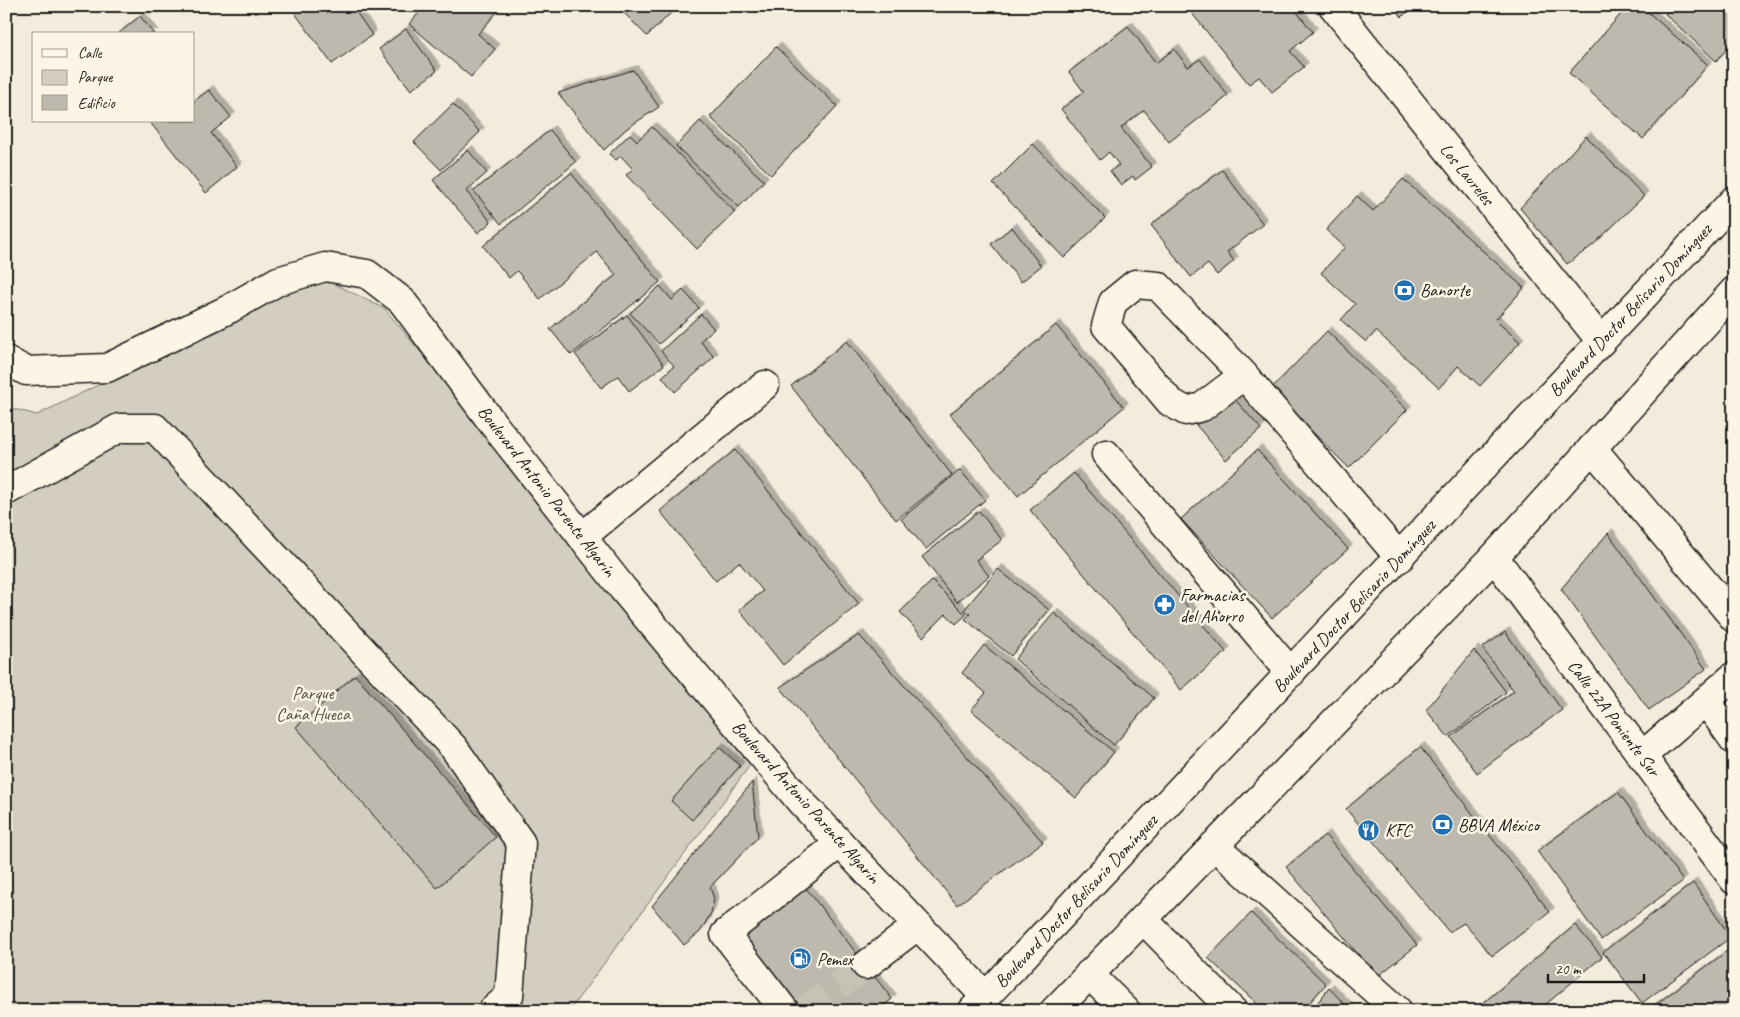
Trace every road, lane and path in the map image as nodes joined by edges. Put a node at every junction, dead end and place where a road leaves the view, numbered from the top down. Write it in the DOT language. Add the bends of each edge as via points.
graph roads {
  1 [pos="1333,6"];
  2 [pos="1734,200"];
  3 [pos="1734,291"];
  4 [pos="1601,341"];
  5 [pos="6,360"];
  6 [pos="1244,375"];
  7 [pos="765,385"];
  8 [pos="1592,448"];
  9 [pos="1106,454"];
  10 [pos="6,491"];
  11 [pos="582,537"];
  12 [pos="1494,557"];
  13 [pos="1400,558"];
  14 [pos="1734,618"];
  15 [pos="1291,673"];
  16 [pos="1734,676"];
  17 [pos="1706,701"];
  18 [pos="1734,740"];
  19 [pos="1642,756"];
  20 [pos="840,843"];
  21 [pos="1214,845"];
  22 [pos="1734,880"];
  23 [pos="1143,919"];
  24 [pos="917,926"];
  25 [pos="866,965"];
  26 [pos="1089,974"];
  27 [pos="979,1004"];
  28 [pos="492,1011"];
  29 [pos="785,1011"];
  30 [pos="1054,1011"];
  31 [pos="1126,1011"];
  32 [pos="1233,1011"];
  33 [pos="1398,1011"];
  1 -- 4 [label="main road, Los Laureles"];
  2 -- 4 [label="main road, Boulevard Doctor Belisario Domínguez"];
  3 -- 8 [label="main road"];
  4 -- 13 [label="main road, Boulevard Doctor Belisario Domínguez"];
  5 -- 11 [label="main road, Boulevard Antonio Parente Algarín" via="26,371 107,368 278,281 324,267 366,274 402,301"];
  6 -- 6 [label="main road" via="1158,286 1135,284 1113,302 1106,326 1170,402 1186,411 1202,407"];
  6 -- 13 [label="main road"];
  7 -- 11 [label="main road"];
  8 -- 12 [label="main road"];
  8 -- 14 [label="main road"];
  9 -- 15 [label="main road"];
  10 -- 28 [label="main road" via="119,428 155,428 230,508 454,748 522,843 509,996"];
  11 -- 20 [label="main road, Boulevard Antonio Parente Algarín" via="801,802"];
  12 -- 19 [label="main road, Calle 22A Poniente Sur"];
  12 -- 21 [label="main road"];
  13 -- 15 [label="main road, Boulevard Doctor Belisario Domínguez"];
  15 -- 27 [label="main road, Boulevard Doctor Belisario Domínguez"];
  16 -- 17 [label="main road"];
  17 -- 18 [label="main road"];
  17 -- 19 [label="main road"];
  19 -- 22 [label="main road, Calle 22A Poniente Sur"];
  20 -- 24 [label="main road, Boulevard Antonio Parente Algarín"];
  20 -- 29 [label="main road" via="725,934"];
  21 -- 23 [label="main road"];
  21 -- 33 [label="main road"];
  23 -- 26 [label="main road"];
  23 -- 32 [label="main road"];
  24 -- 25 [label="main road"];
  24 -- 27 [label="main road, Boulevard Antonio Parente Algarín"];
  26 -- 30 [label="main road"];
  26 -- 31 [label="main road"];
}
